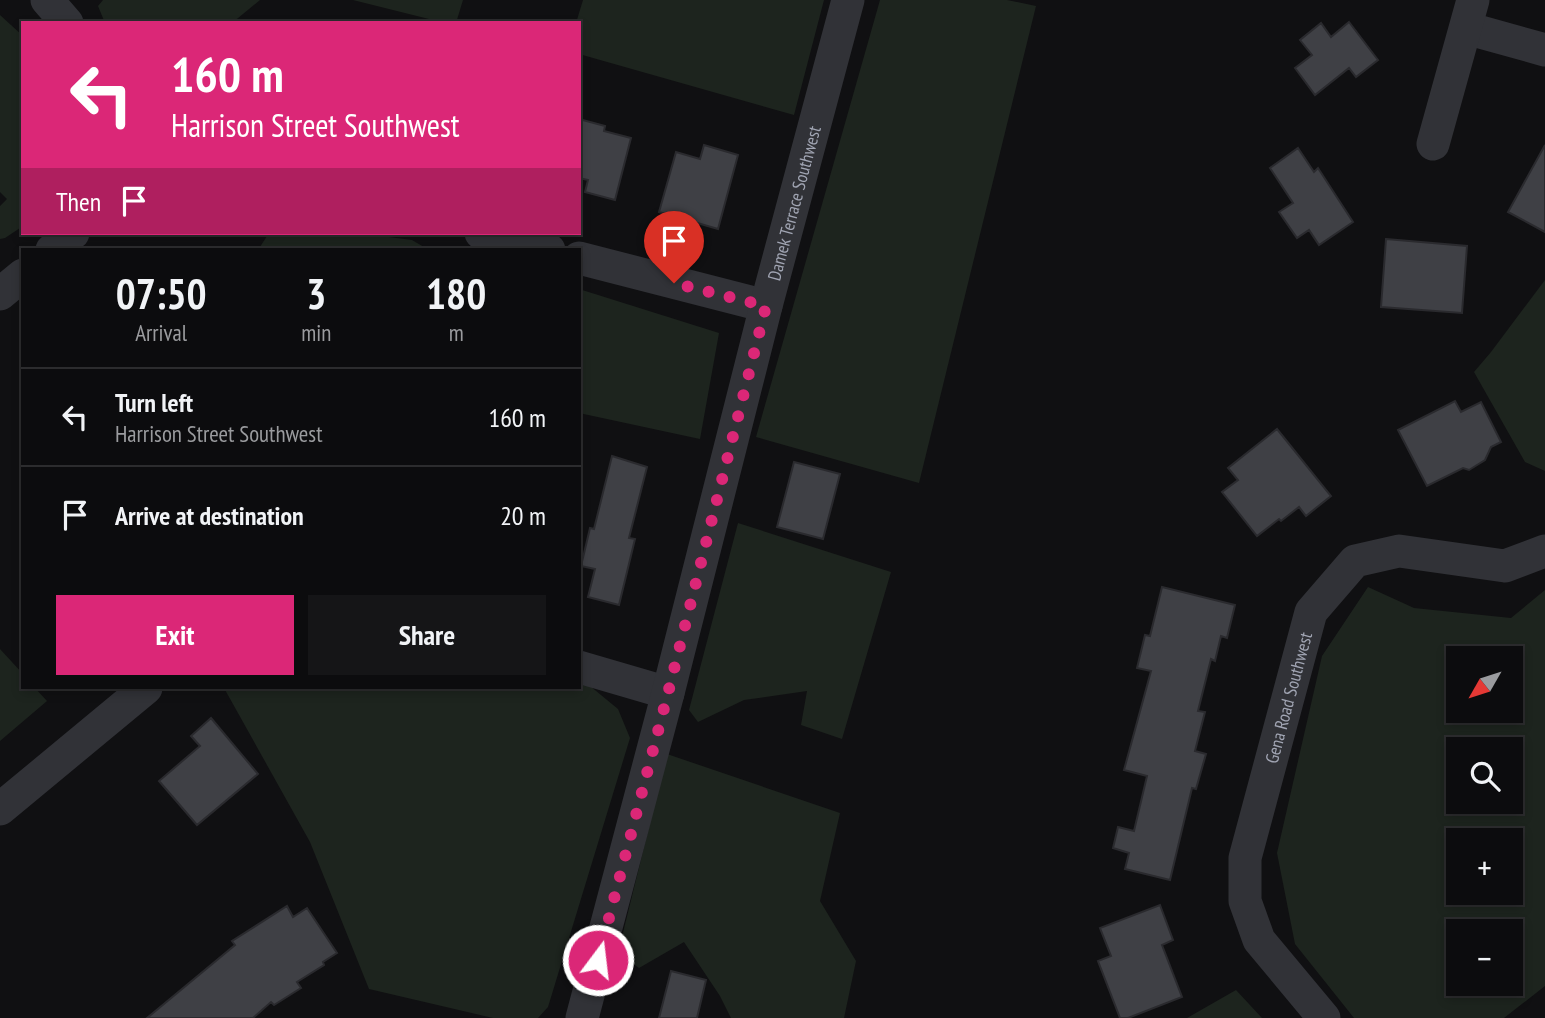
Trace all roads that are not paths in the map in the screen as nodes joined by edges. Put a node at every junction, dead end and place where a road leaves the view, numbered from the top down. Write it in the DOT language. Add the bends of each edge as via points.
graph roads {
  1 [pos="47,0"];
  2 [pos="848,0"];
  3 [pos="1469,14"];
  4 [pos="64,21"];
  5 [pos="1545,50"];
  6 [pos="1433,144"];
  7 [pos="71,235"];
  8 [pos="489,235"];
  9 [pos="55,248"];
  10 [pos="541,248"];
  11 [pos="581,259"];
  12 [pos="21,277"];
  13 [pos="0,294"];
  14 [pos="766,306"];
  15 [pos="1545,551"];
  16 [pos="581,668"];
  17 [pos="145,689"];
  18 [pos="668,693"];
  19 [pos="0,809"];
  20 [pos="582,1018"];
  21 [pos="1324,1018"];
  1 -- 4 [label="street"];
  2 -- 14 [label="street, Damek Terrace Southwest"];
  3 -- 5 [label="street"];
  3 -- 6 [label="street"];
  7 -- 9 [label="street"];
  8 -- 10 [label="street"];
  11 -- 14 [label="street"];
  12 -- 13 [label="street"];
  14 -- 18 [label="street, Damek Terrace Southwest"];
  15 -- 21 [label="street, Gena Road Southwest" via="1505,566 1399,551 1356,561 1311,612 1245,858 1245,901 1259,940"];
  16 -- 18 [label="street"];
  17 -- 19 [label="street"];
  18 -- 20 [label="street, Damek Terrace Southwest"];
}
